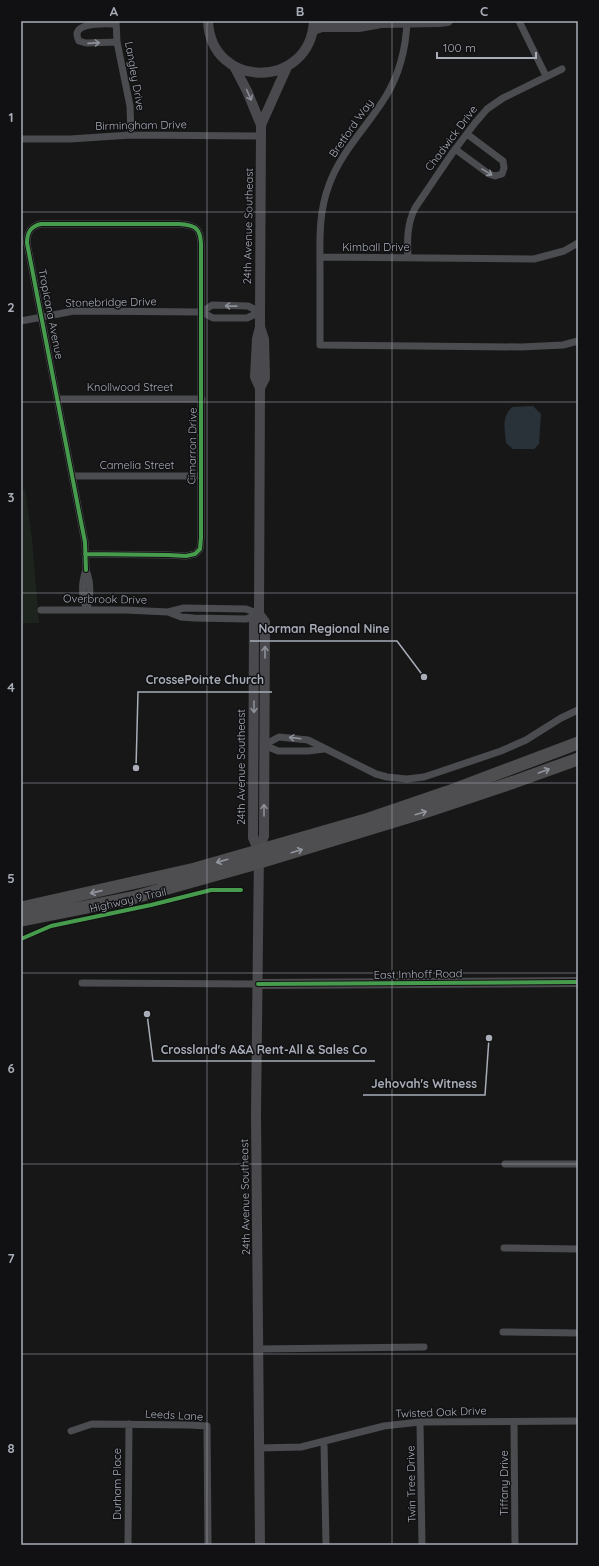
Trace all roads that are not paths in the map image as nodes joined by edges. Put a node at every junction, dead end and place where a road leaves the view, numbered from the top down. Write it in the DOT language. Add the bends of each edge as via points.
graph roads {
  1 [pos="208,21"];
  2 [pos="448,21"];
  3 [pos="519,21"];
  4 [pos="116,22"];
  5 [pos="378,22"];
  6 [pos="407,22"];
  7 [pos="313,26"];
  8 [pos="118,42"];
  9 [pos="234,66"];
  10 [pos="287,67"];
  11 [pos="562,69"];
  12 [pos="546,76"];
  13 [pos="261,125"];
  14 [pos="467,134"];
  15 [pos="132,135"];
  16 [pos="261,136"];
  17 [pos="21,139"];
  18 [pos="455,149"];
  19 [pos="197,228"];
  20 [pos="578,243"];
  21 [pos="320,258"];
  22 [pos="408,258"];
  23 [pos="202,312"];
  24 [pos="260,312"];
  25 [pos="42,317"];
  26 [pos="21,321"];
  27 [pos="578,340"];
  28 [pos="58,399"];
  29 [pos="202,399"];
  30 [pos="72,476"];
  31 [pos="201,476"];
  32 [pos="86,554"];
  33 [pos="87,609"];
  34 [pos="40,610"];
  35 [pos="259,614"];
  36 [pos="578,710"];
  37 [pos="578,743"];
  38 [pos="264,745"];
  39 [pos="324,749"];
  40 [pos="578,759"];
  41 [pos="259,854"];
  42 [pos="21,908"];
  43 [pos="21,920"];
  44 [pos="578,982"];
  45 [pos="82,983"];
  46 [pos="258,984"];
  47 [pos="505,1164"];
  48 [pos="578,1164"];
  49 [pos="504,1248"];
  50 [pos="578,1249"];
  51 [pos="503,1332"];
  52 [pos="578,1333"];
  53 [pos="424,1347"];
  54 [pos="258,1349"];
  55 [pos="578,1421"];
  56 [pos="420,1422"];
  57 [pos="514,1422"];
  58 [pos="128,1424"];
  59 [pos="71,1431"];
  60 [pos="324,1442"];
  61 [pos="259,1448"];
  62 [pos="128,1545"];
  63 [pos="208,1545"];
  64 [pos="260,1545"];
  65 [pos="326,1545"];
  66 [pos="422,1545"];
  67 [pos="515,1545"];
  1 -- 9 [label="street, 24th Avenue Southeast" via="215,47"];
  2 -- 6 [label="street"];
  3 -- 12 [label="street"];
  4 -- 8 [label="street, Langley Drive"];
  4 -- 8 [label="street, one-way" via="80,27 77,38 86,44"];
  5 -- 6 [label="street"];
  5 -- 7 [label="street" via="359,27"];
  6 -- 21 [label="street, Bretford Way" via="402,60 392,85 343,157 328,186 320,220"];
  7 -- 10 [label="street, 24th Avenue Southeast" via="304,51"];
  8 -- 15 [label="street, Langley Drive" via="130,106"];
  9 -- 10 [label="street, 24th Avenue Southeast" via="256,74"];
  9 -- 13 [label="street, 24th Avenue Southeast, one-way"];
  10 -- 13 [label="street, 24th Avenue Southeast"];
  11 -- 12 [label="street, Chadwick Drive"];
  12 -- 14 [label="street, Chadwick Drive" via="494,104 481,115"];
  13 -- 16 [label="street, 24th Avenue Southeast"];
  14 -- 18 [label="street, Chadwick Drive"];
  18 -- 14 [label="street, one-way" via="489,174 502,174 503,161"];
  15 -- 16 [label="street, Birmingham Drive"];
  15 -- 17 [label="street, Birmingham Drive"];
  16 -- 24 [label="street, 24th Avenue Southeast"];
  18 -- 22 [label="street, Chadwick Drive" via="412,214 408,231"];
  19 -- 23 [label="street, Cimarron Drive" via="201,243"];
  19 -- 25 [label="street, Tropicana Avenue" via="188,224 41,224 33,227 28,233 27,243"];
  20 -- 22 [label="street, Kimball Drive" via="564,251 534,259"];
  21 -- 22 [label="street, Kimball Drive"];
  21 -- 27 [label="street, Bretford Way" via="320,345 522,347 563,345"];
  23 -- 24 [label="street, Stonebridge Drive" via="214,318 247,318"];
  24 -- 23 [label="street, Stonebridge Drive, one-way" via="248,306 212,306"];
  23 -- 25 [label="street, Stonebridge Drive" via="88,311"];
  23 -- 29 [label="street, Cimarron Drive"];
  24 -- 35 [label="street, 24th Avenue Southeast" via="255,377 260,388"];
  25 -- 26 [label="street, Stonebridge Drive"];
  25 -- 28 [label="street, Tropicana Avenue"];
  28 -- 29 [label="street, Knollwood Street"];
  28 -- 30 [label="street, Tropicana Avenue"];
  29 -- 31 [label="street, Cimarron Drive"];
  30 -- 31 [label="street, Camelia Street"];
  30 -- 32 [label="street, Tropicana Avenue"];
  31 -- 32 [label="street, Cimarron Drive" via="201,545 198,552 186,556"];
  32 -- 33 [label="street, Tropicana Avenue" via="86,570 90,578 90,600"];
  33 -- 34 [label="street, Overbrook Drive"];
  33 -- 35 [label="street, Overbrook Drive" via="168,612 184,608 246,608"];
  38 -- 35 [label="street, 24th Avenue Southeast, one-way" via="265,622"];
  35 -- 41 [label="street, 24th Avenue Southeast, one-way" via="254,622 253,823 253,838"];
  36 -- 39 [label="street" via="502,751 414,778 387,778"];
  37 -- 41 [label="highway" via="448,792"];
  38 -- 39 [label="street" via="278,751"];
  39 -- 38 [label="street, one-way" via="308,740 294,738 279,737"];
  41 -- 38 [label="street, 24th Avenue Southeast, one-way" via="264,836"];
  41 -- 40 [label="highway, one-way" via="424,812"];
  41 -- 42 [label="highway, one-way"];
  41 -- 43 [label="highway" via="132,898"];
  41 -- 46 [label="street, 24th Avenue Southeast"];
  44 -- 46 [label="street, East Imhoff Road"];
  45 -- 46 [label="street, East Imhoff Road"];
  46 -- 54 [label="street, 24th Avenue Southeast"];
  47 -- 48 [label="street"];
  49 -- 50 [label="street"];
  51 -- 52 [label="street"];
  53 -- 54 [label="street"];
  54 -- 61 [label="street, 24th Avenue Southeast"];
  55 -- 57 [label="street, Twisted Oak Drive"];
  56 -- 57 [label="street, Twisted Oak Drive"];
  56 -- 60 [label="street, Twisted Oak Drive" via="373,1428"];
  56 -- 66 [label="street, Twin Tree Drive"];
  57 -- 67 [label="street, Tiffany Drive"];
  58 -- 59 [label="street, Leeds Lane" via="92,1424"];
  58 -- 62 [label="street, Durham Place"];
  58 -- 63 [label="street, Leeds Lane" via="207,1426"];
  60 -- 61 [label="street, Twisted Oak Drive" via="301,1447"];
  60 -- 65 [label="street"];
  61 -- 64 [label="street, 24th Avenue Southeast"];
}
